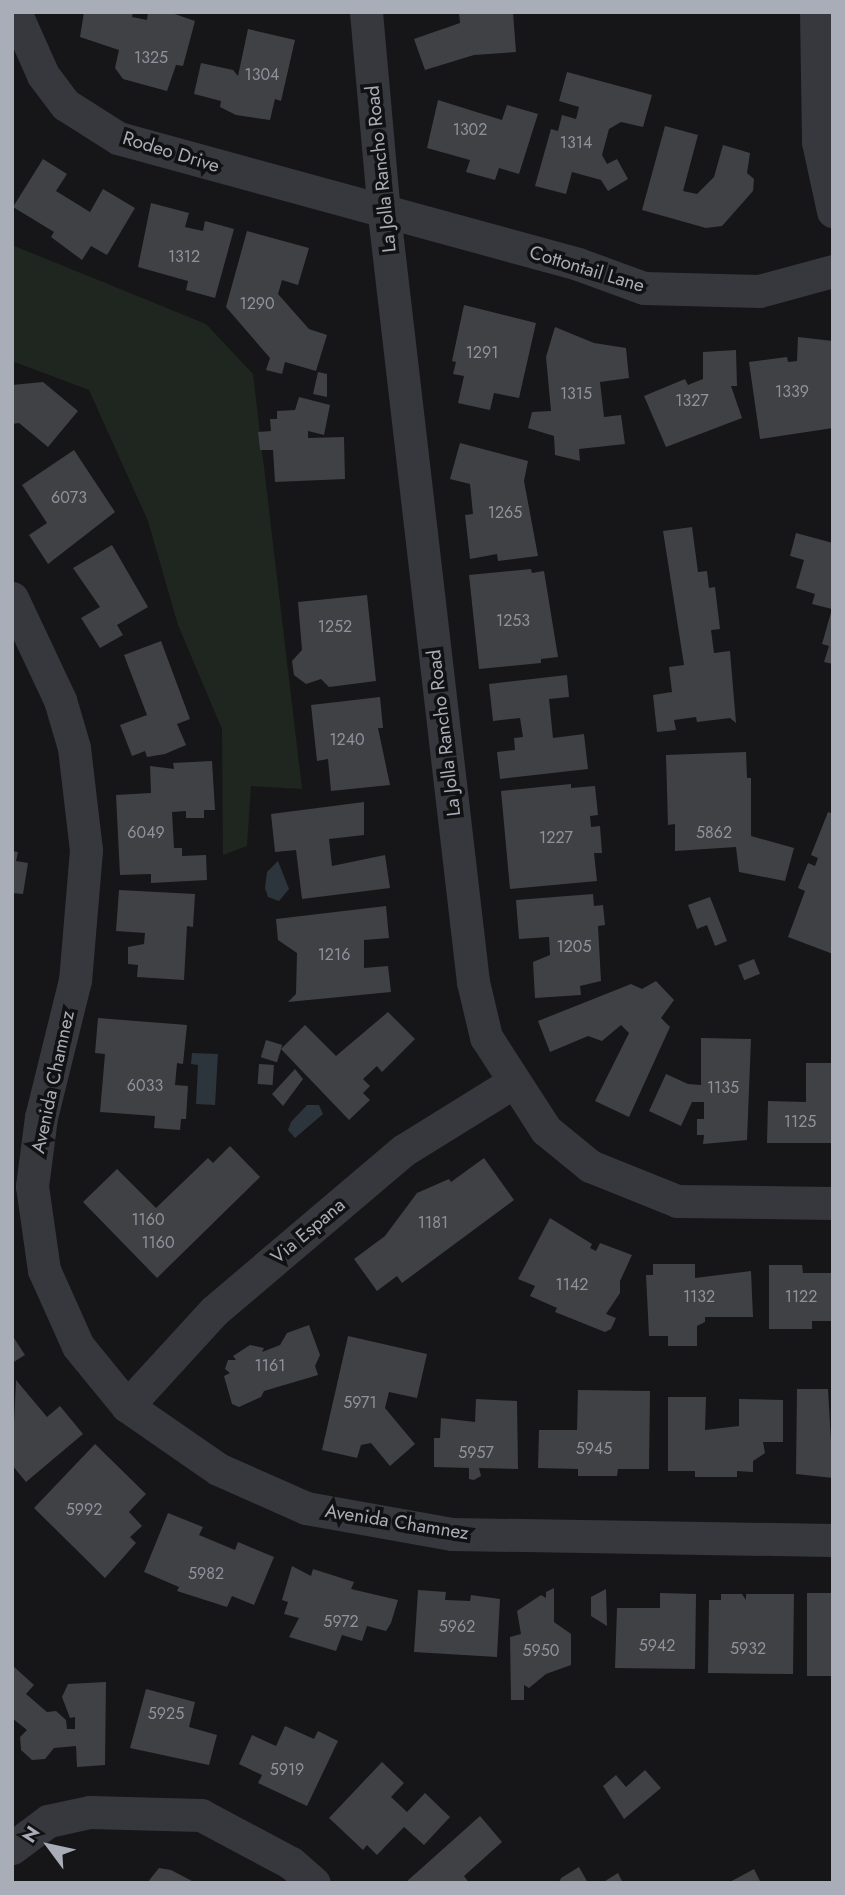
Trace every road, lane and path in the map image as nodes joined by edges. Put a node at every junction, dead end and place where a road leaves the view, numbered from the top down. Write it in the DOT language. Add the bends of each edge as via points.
graph roads {
  1 [pos="15,12"];
  2 [pos="366,12"];
  3 [pos="816,12"];
  4 [pos="833,211"];
  5 [pos="384,214"];
  6 [pos="833,271"];
  7 [pos="12,598"];
  8 [pos="512,1083"];
  9 [pos="833,1203"];
  10 [pos="127,1406"];
  11 [pos="833,1540"];
  12 [pos="12,1847"];
  13 [pos="314,1883"];
  1 -- 5 [label="street, Rodeo Drive" via="43,75 66,104 118,138"];
  2 -- 5 [label="street, La Jolla Rancho Road"];
  3 -- 4 [label="street" via="818,142"];
  5 -- 6 [label="street, Cottontail Lane" via="578,264 644,288 759,291"];
  5 -- 8 [label="street, La Jolla Rancho Road" via="473,982 486,1037"];
  7 -- 10 [label="street, Avenida Chamnez" via="60,699 74,748 86,850 75,979 41,1117 34,1198 44,1270 78,1346"];
  8 -- 9 [label="street, La Jolla Rancho Road" via="546,1130 590,1166 677,1200"];
  8 -- 10 [label="street, Via Espana" via="404,1150 214,1311"];
  10 -- 11 [label="street, Avenida Chamnez" via="218,1469 306,1508 452,1534"];
  12 -- 13 [label="street" via="48,1821 90,1812 201,1815 291,1863"];
}
